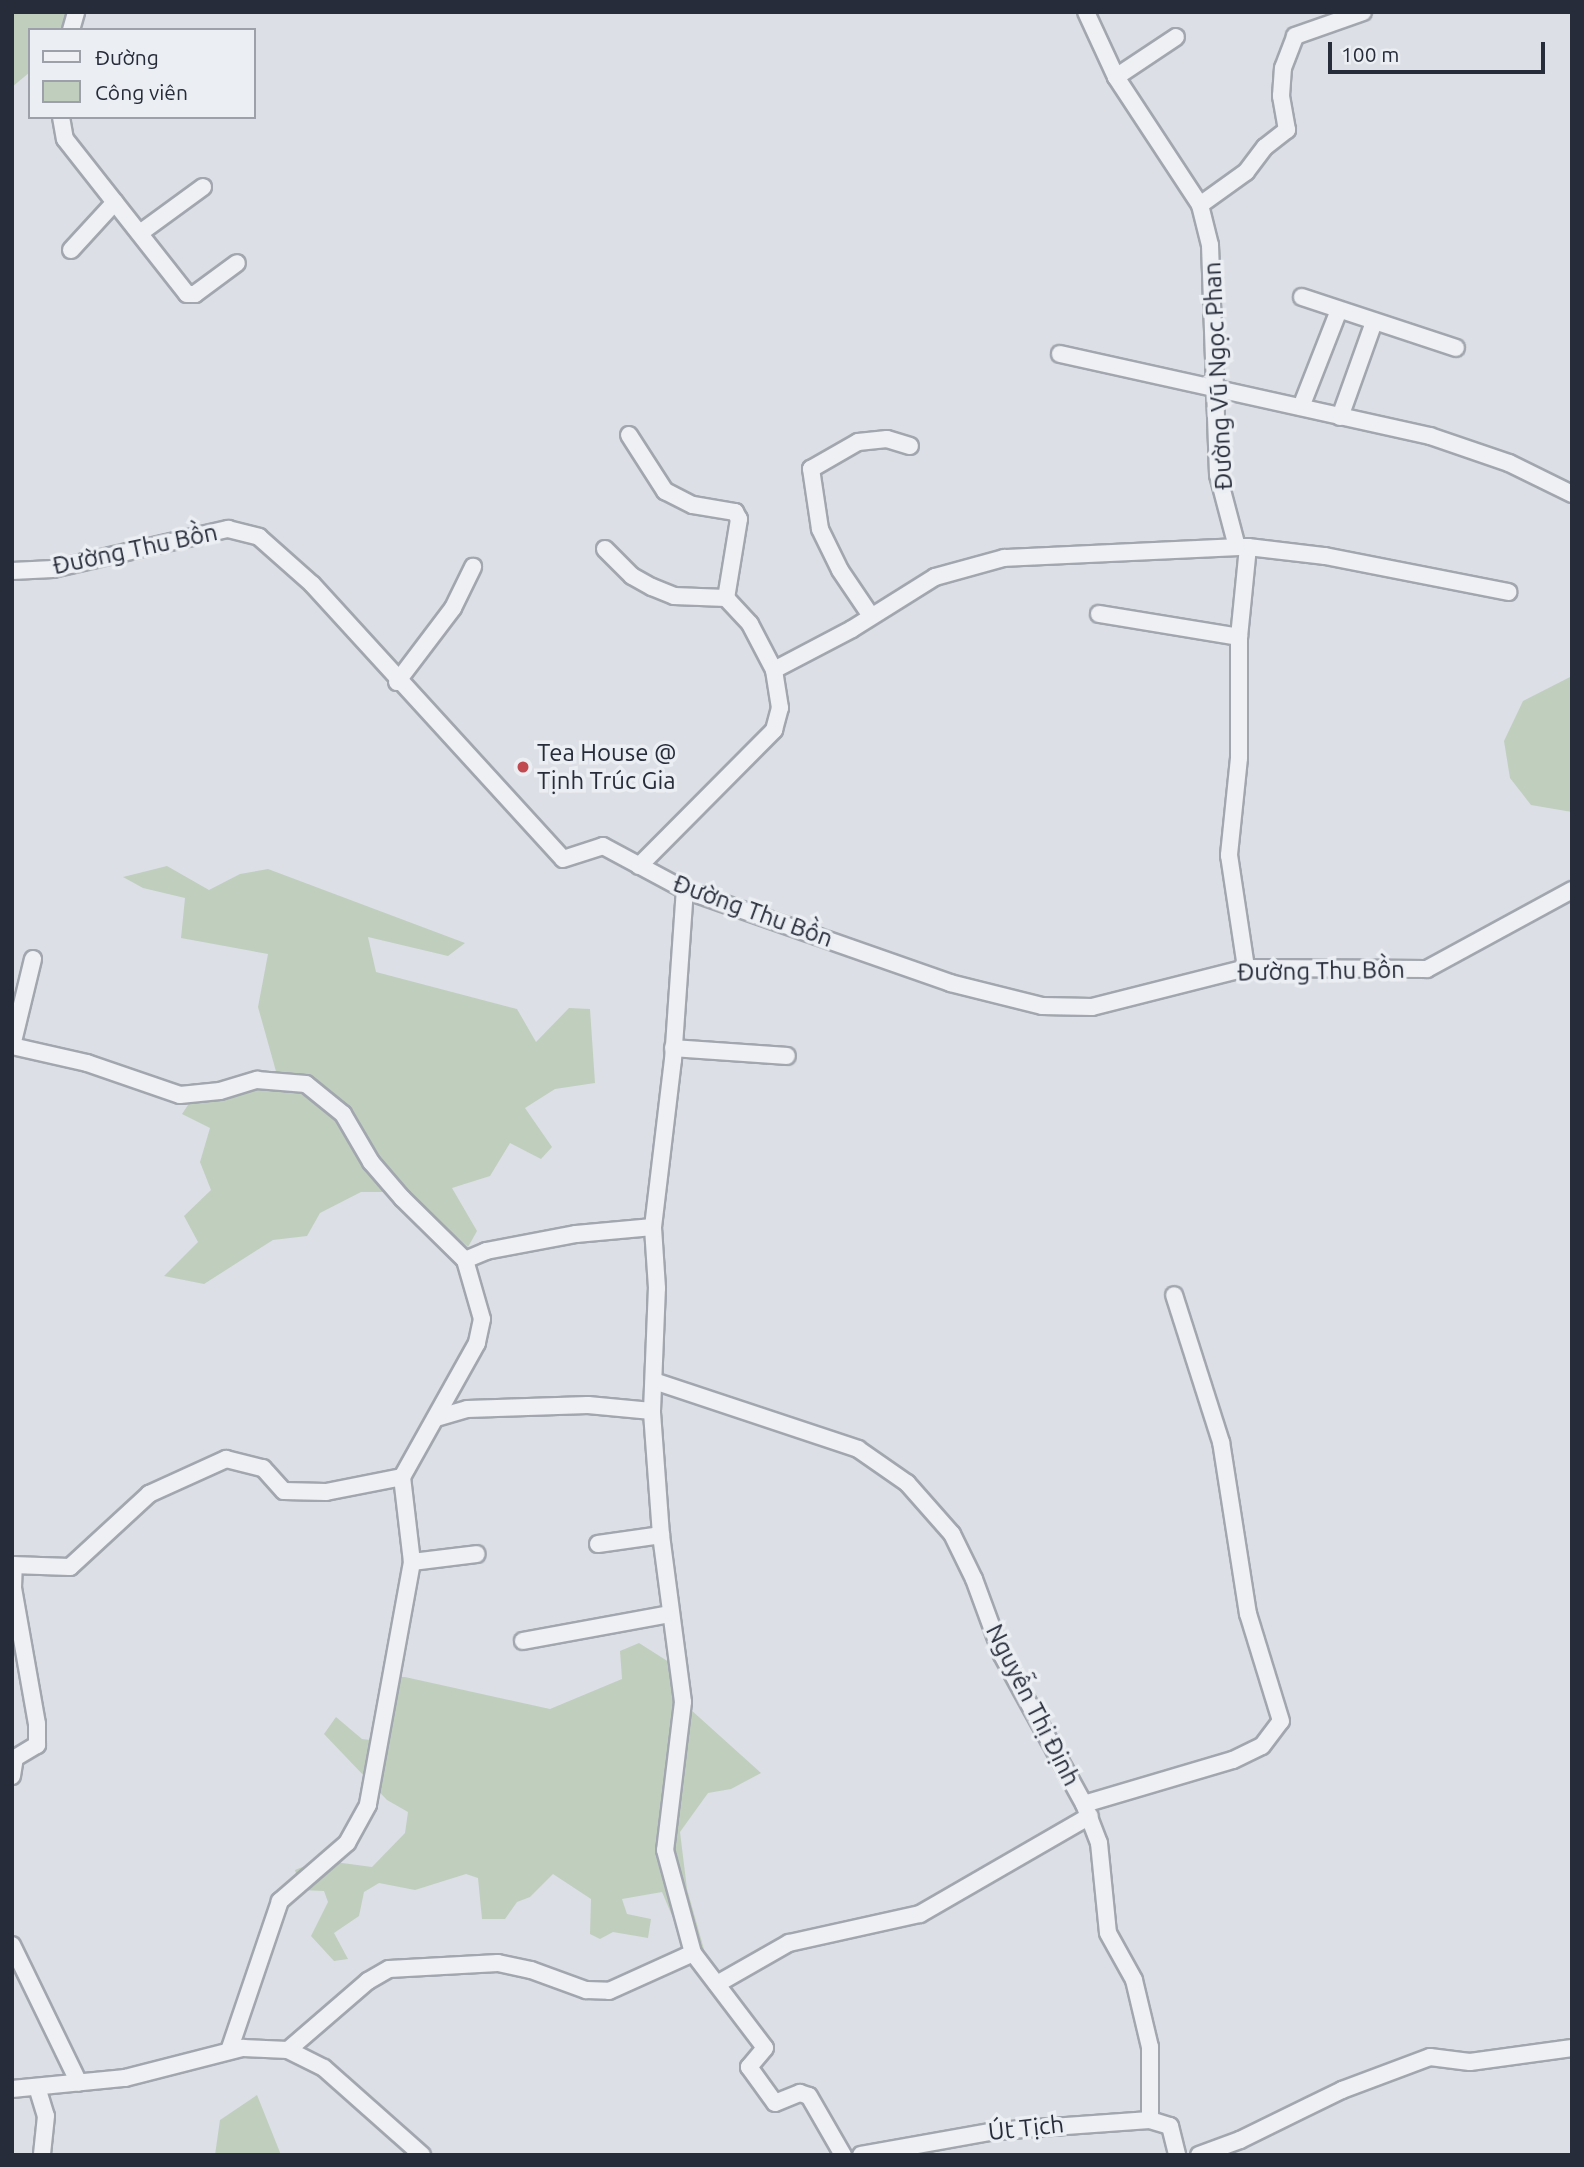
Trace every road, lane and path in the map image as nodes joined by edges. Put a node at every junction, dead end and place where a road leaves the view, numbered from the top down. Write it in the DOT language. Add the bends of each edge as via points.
graph roads {
  1 [pos="1086,12"];
  2 [pos="1308,12"];
  3 [pos="1363,12"];
  4 [pos="1311,29"];
  5 [pos="1175,37"];
  6 [pos="1116,78"];
  7 [pos="61,119"];
  8 [pos="203,187"];
  9 [pos="116,202"];
  10 [pos="1200,205"];
  11 [pos="140,233"];
  12 [pos="71,250"];
  13 [pos="237,263"];
  14 [pos="1302,298"];
  15 [pos="1339,310"];
  16 [pos="1374,321"];
  17 [pos="1456,348"];
  18 [pos="1060,354"];
  19 [pos="1214,387"];
  20 [pos="1301,407"];
  21 [pos="1340,417"];
  22 [pos="629,435"];
  23 [pos="910,446"];
  24 [pos="1572,494"];
  25 [pos="1242,547"];
  26 [pos="605,549"];
  27 [pos="472,567"];
  28 [pos="12,571"];
  29 [pos="1509,592"];
  30 [pos="726,598"];
  31 [pos="1099,614"];
  32 [pos="871,616"];
  33 [pos="1240,637"];
  34 [pos="774,670"];
  35 [pos="397,681"];
  36 [pos="639,866"];
  37 [pos="685,890"];
  38 [pos="1572,890"];
  39 [pos="33,959"];
  40 [pos="1245,968"];
  41 [pos="673,1048"];
  42 [pos="787,1056"];
  43 [pos="653,1227"];
  44 [pos="465,1260"];
  45 [pos="1174,1295"];
  46 [pos="654,1381"];
  47 [pos="652,1412"];
  48 [pos="436,1418"];
  49 [pos="402,1477"];
  50 [pos="661,1535"];
  51 [pos="598,1544"];
  52 [pos="477,1553"];
  53 [pos="412,1562"];
  54 [pos="13,1565"];
  55 [pos="670,1614"];
  56 [pos="523,1641"];
  57 [pos="12,1776"];
  58 [pos="1087,1810"];
  59 [pos="12,1945"];
  60 [pos="693,1953"];
  61 [pos="717,1984"];
  62 [pos="1572,2048"];
  63 [pos="288,2050"];
  64 [pos="229,2052"];
  65 [pos="79,2083"];
  66 [pos="37,2087"];
  67 [pos="12,2089"];
  68 [pos="1150,2120"];
  69 [pos="42,2155"];
  70 [pos="422,2155"];
  71 [pos="843,2155"];
  72 [pos="861,2155"];
  73 [pos="1177,2155"];
  74 [pos="1199,2155"];
  1 -- 6 [label="street, Đường Vũ Ngọc Phan"];
  2 -- 4 [label="street"];
  3 -- 4 [label="street"];
  4 -- 10 [label="street" via="1295,36 1283,68 1280,96 1287,130 1265,147 1247,172"];
  5 -- 6 [label="street"];
  6 -- 10 [label="street, Đường Vũ Ngọc Phan"];
  7 -- 9 [label="street" via="65,139"];
  8 -- 11 [label="street"];
  9 -- 11 [label="street"];
  9 -- 12 [label="street"];
  10 -- 19 [label="street, Đường Vũ Ngọc Phan" via="1210,245"];
  11 -- 13 [label="street" via="187,294 195,294"];
  14 -- 15 [label="street"];
  15 -- 16 [label="street"];
  15 -- 20 [label="street"];
  16 -- 17 [label="street"];
  16 -- 21 [label="street"];
  18 -- 19 [label="street"];
  19 -- 20 [label="street"];
  19 -- 25 [label="street, Đường Vũ Ngọc Phan" via="1218,475"];
  20 -- 21 [label="street"];
  21 -- 24 [label="street" via="1430,436 1509,463"];
  22 -- 30 [label="street" via="665,491 693,505 735,512 739,519"];
  23 -- 32 [label="street" via="887,439 858,442 811,469 820,529"];
  25 -- 29 [label="street" via="1338,558"];
  25 -- 32 [label="street" via="1004,558 935,577"];
  25 -- 33 [label="street, Đường Vũ Ngọc Phan"];
  26 -- 30 [label="street" via="632,576 674,596"];
  27 -- 35 [label="street" via="453,608"];
  28 -- 35 [label="street, Đường Thu Bồn" via="54,569 228,529 259,537 312,584"];
  30 -- 34 [label="street" via="750,624"];
  31 -- 33 [label="street"];
  32 -- 34 [label="street"];
  33 -- 40 [label="street, Đường Vũ Ngọc Phan" via="1239,758 1229,855"];
  34 -- 36 [label="street" via="780,708 774,730"];
  35 -- 36 [label="street, Đường Thu Bồn" via="563,859 603,846"];
  36 -- 37 [label="street, Đường Thu Bồn"];
  37 -- 40 [label="street, Đường Thu Bồn" via="950,983 1042,1006 1092,1007"];
  37 -- 41 [label="street"];
  38 -- 40 [label="street, Đường Thu Bồn" via="1427,970"];
  39 -- 44 [label="street" via="12,1046 87,1063 180,1095 220,1091 257,1080 306,1084 343,1114 371,1162"];
  41 -- 42 [label="street"];
  41 -- 43 [label="street"];
  43 -- 44 [label="street" via="576,1234 486,1251"];
  43 -- 46 [label="street"];
  44 -- 48 [label="street" via="479,1306 480,1328 468,1363"];
  45 -- 58 [label="street" via="1221,1442 1248,1614 1281,1721 1262,1746 1233,1760"];
  46 -- 47 [label="street"];
  46 -- 58 [label="street, Nguyễn Thị Định" via="839,1440 880,1462 919,1493 960,1548 1002,1655"];
  47 -- 48 [label="street" via="577,1405 467,1409"];
  47 -- 50 [label="street"];
  48 -- 49 [label="street"];
  49 -- 53 [label="street"];
  49 -- 54 [label="street" via="326,1492 284,1492 263,1468 226,1459 149,1494 71,1567"];
  50 -- 51 [label="street"];
  50 -- 55 [label="street"];
  52 -- 53 [label="street"];
  53 -- 64 [label="street" via="365,1815 347,1843 280,1901"];
  54 -- 57 [label="street" via="37,1745 15,1758"];
  55 -- 56 [label="street"];
  55 -- 60 [label="street" via="683,1702 664,1850"];
  58 -- 61 [label="street" via="920,1914 789,1943"];
  58 -- 68 [label="street, Nguyễn Thị Định" via="1102,1858 1108,1933 1134,1980 1150,2047"];
  59 -- 65 [label="street"];
  60 -- 61 [label="street"];
  60 -- 63 [label="street" via="609,1991 586,1990 531,1970 498,1964 389,1969 368,1981"];
  61 -- 71 [label="street" via="765,2048 749,2067 775,2103 800,2093 809,2096"];
  62 -- 74 [label="street" via="1469,2062 1430,2057 1342,2090"];
  63 -- 64 [label="street"];
  63 -- 70 [label="street" via="324,2068"];
  64 -- 65 [label="street" via="125,2078"];
  65 -- 66 [label="street"];
  66 -- 67 [label="street"];
  66 -- 69 [label="street" via="46,2116"];
  68 -- 72 [label="street, Út Tịch" via="996,2131"];
  68 -- 73 [label="street" via="1170,2126"];
}
